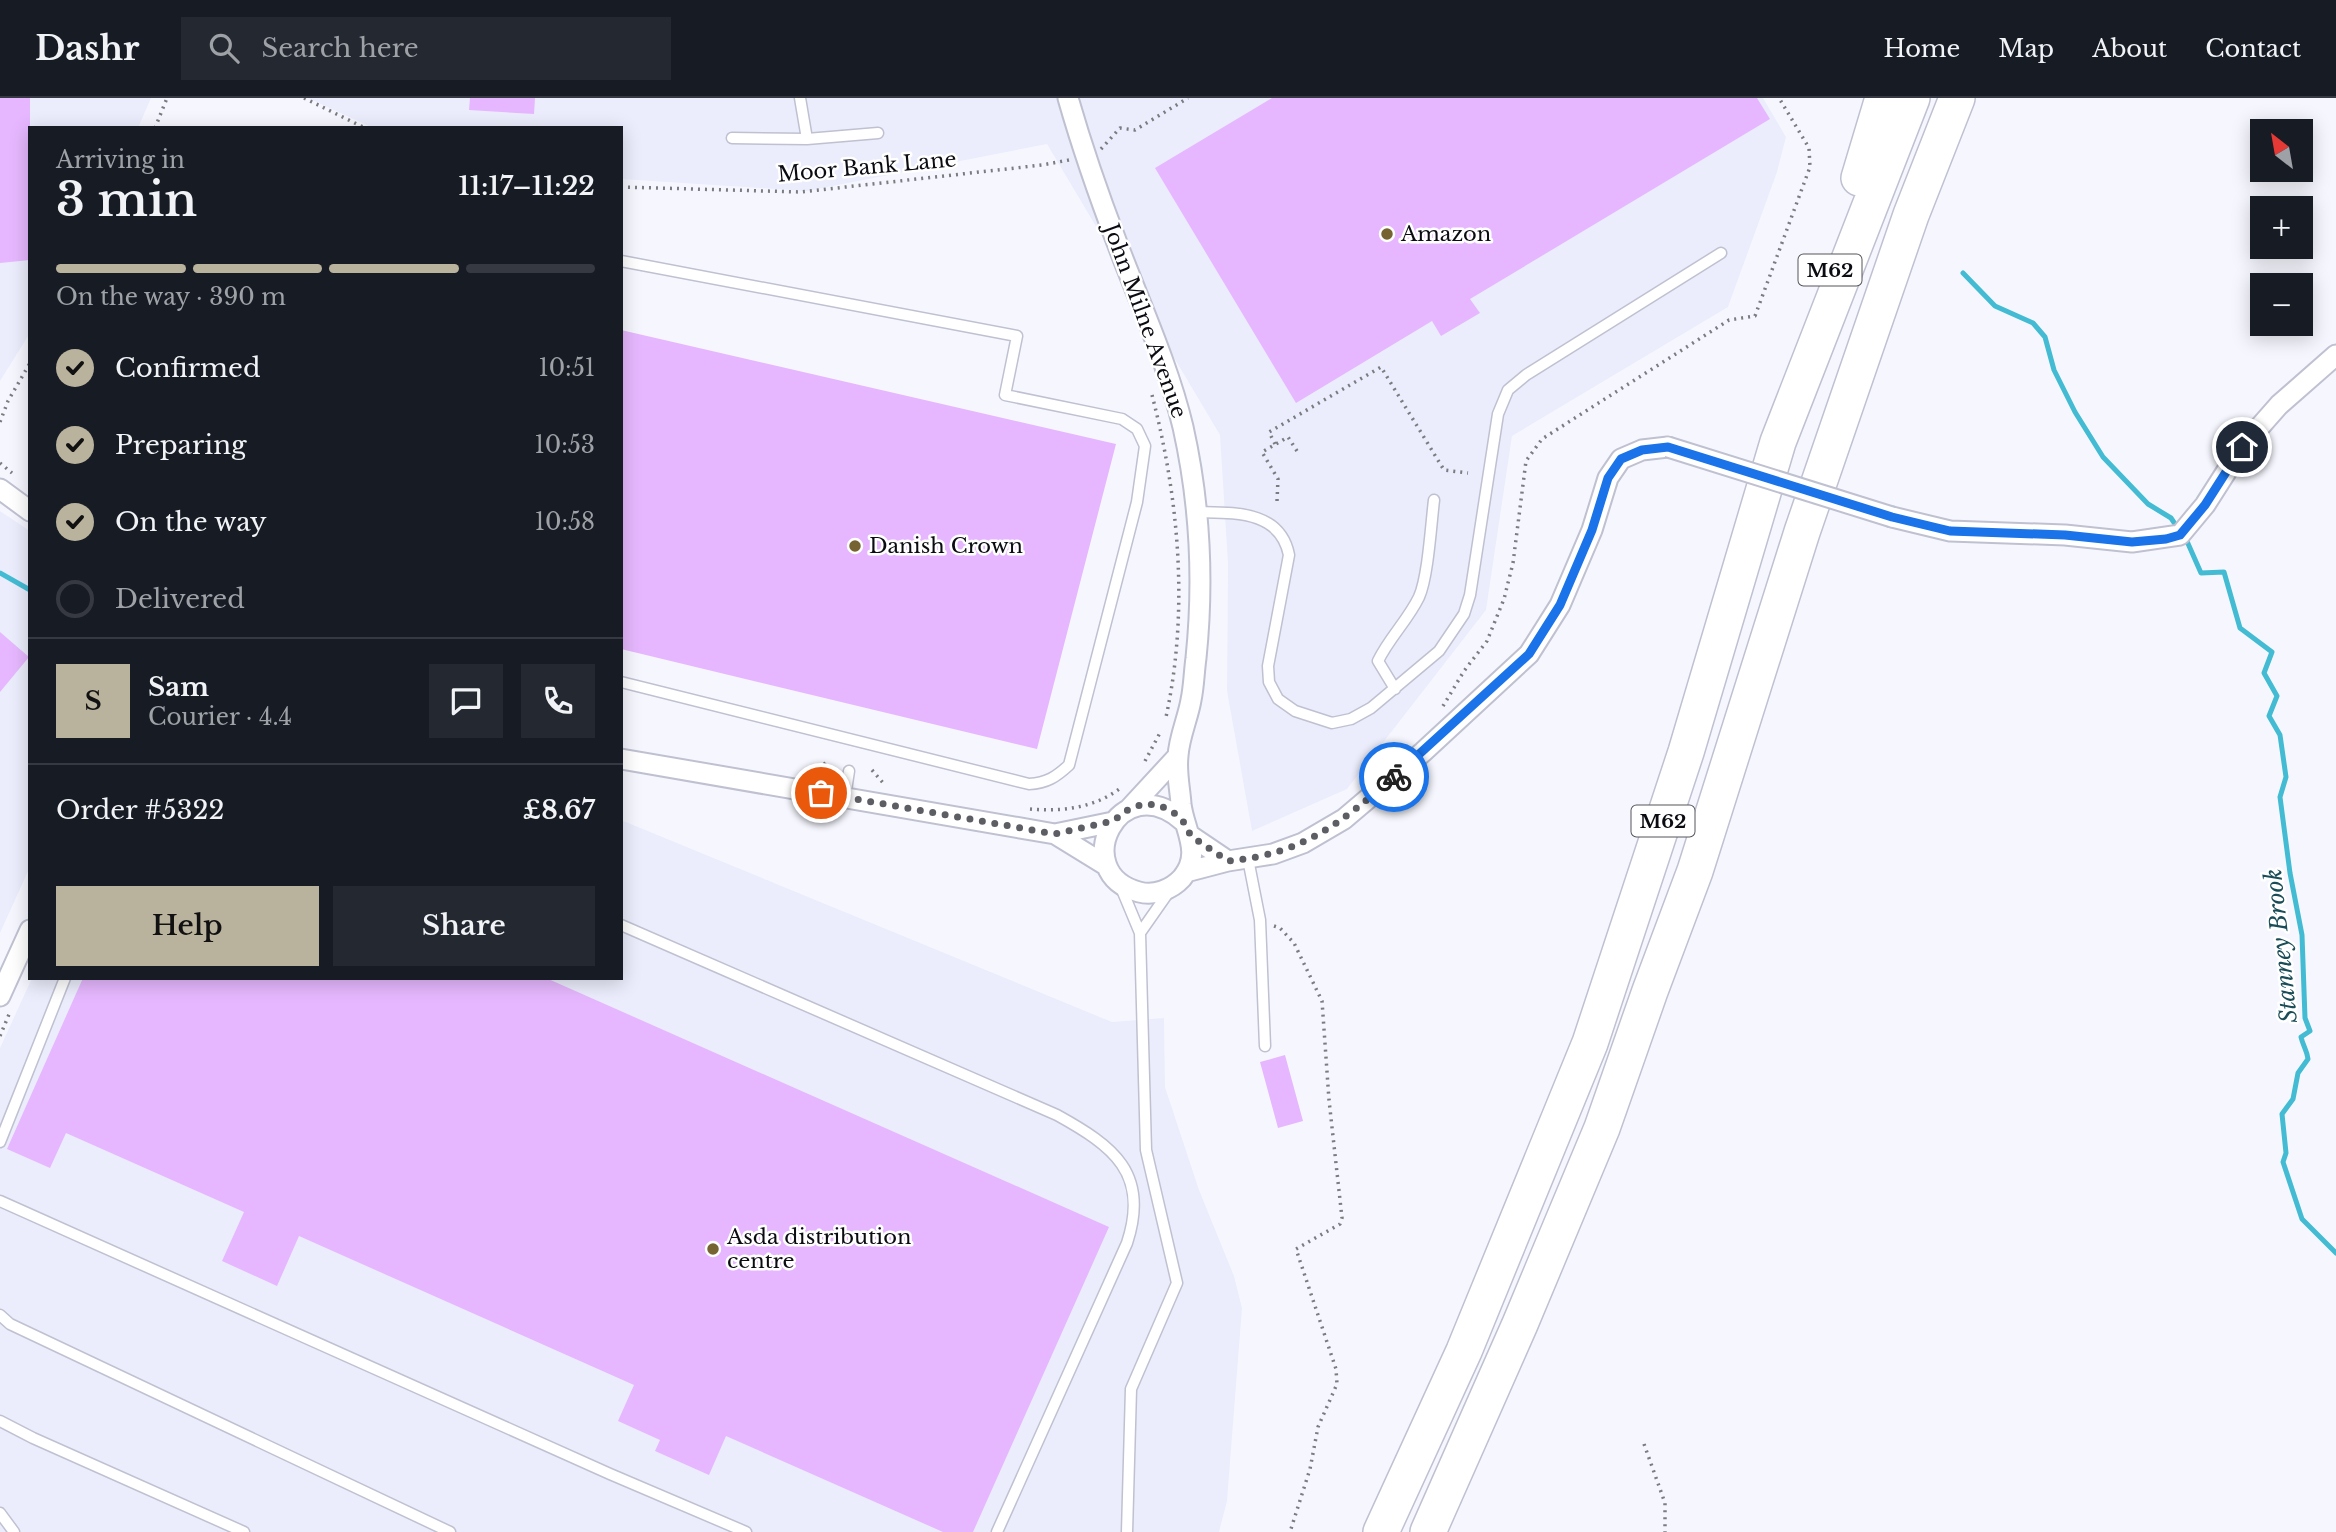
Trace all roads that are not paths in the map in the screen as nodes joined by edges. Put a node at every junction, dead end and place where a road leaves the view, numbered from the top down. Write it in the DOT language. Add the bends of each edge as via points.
graph roads {
  1 [pos="800,98"];
  2 [pos="1068,98"];
  3 [pos="1883,98"];
  4 [pos="1912,98"];
  5 [pos="1957,98"];
  6 [pos="878,133"];
  7 [pos="732,138"];
  8 [pos="807,139"];
  9 [pos="1721,253"];
  10 [pos="623,261"];
  11 [pos="2336,355"];
  12 [pos="1777,442"];
  13 [pos="0,489"];
  14 [pos="1434,500"];
  15 [pos="28,510"];
  16 [pos="1197,512"];
  17 [pos="623,682"];
  18 [pos="1395,689"];
  19 [pos="1177,757"];
  20 [pos="623,759"];
  21 [pos="849,771"];
  22 [pos="845,797"];
  23 [pos="1129,809"];
  24 [pos="1113,821"];
  25 [pos="1187,828"];
  26 [pos="1055,834"];
  27 [pos="1248,859"];
  28 [pos="1228,861"];
  29 [pos="1113,874"];
  30 [pos="1179,879"];
  31 [pos="623,926"];
  32 [pos="1140,933"];
  33 [pos="28,934"];
  34 [pos="64,980"];
  35 [pos="0,996"];
  36 [pos="1265,1046"];
  37 [pos="0,1142"];
  38 [pos="0,1201"];
  39 [pos="0,1315"];
  40 [pos="0,1420"];
  41 [pos="0,1513"];
  42 [pos="15,1532"];
  43 [pos="244,1532"];
  44 [pos="450,1532"];
  45 [pos="746,1532"];
  46 [pos="997,1532"];
  47 [pos="1127,1532"];
  48 [pos="1381,1532"];
  49 [pos="1428,1532"];
  1 -- 8 [label="lane"];
  2 -- 16 [label="street, John Milne Avenue" via="1182,425"];
  3 -- 12 [label="highway, M62"];
  4 -- 12 [label="highway, M62"];
  5 -- 49 [label="highway, M62" via="1910,215 1802,532 1695,871 1602,1128"];
  6 -- 8 [label="lane"];
  7 -- 8 [label="lane"];
  9 -- 18 [label="lane" via="1508,390 1498,414 1464,614 1438,652"];
  10 -- 17 [label="lane" via="1017,336 1006,395 1122,419 1137,429 1145,446 1137,502 1069,765 1044,783 1029,784"];
  11 -- 27 [label="street, bridge" via="2279,405 2242,447 2180,535 2166,539 2132,542 1950,531 1668,447 1642,450 1621,459 1608,478 1560,605 1529,654 1344,819 1273,854"];
  12 -- 48 [label="highway, M62" via="1686,752 1590,1043 1464,1350"];
  13 -- 15 [label="street"];
  14 -- 18 [label="lane" via="1420,594 1378,661"];
  16 -- 18 [label="lane" via="1259,517 1287,545 1289,555 1268,666 1269,682 1278,699 1295,711 1332,723 1352,719"];
  16 -- 19 [label="street, John Milne Avenue" via="1201,608 1191,699"];
  19 -- 23 [label="street, John Milne Avenue"];
  19 -- 25 [label="street, John Milne Avenue"];
  20 -- 22 [label="street"];
  21 -- 22 [label="lane"];
  22 -- 26 [label="street"];
  23 -- 24 [label="street"];
  23 -- 25 [label="street" via="1158,805 1172,811"];
  24 -- 26 [label="street"];
  24 -- 29 [label="street" via="1104,843"];
  25 -- 28 [label="street"];
  25 -- 30 [label="street" via="1193,848 1191,861"];
  26 -- 29 [label="street"];
  27 -- 28 [label="street"];
  27 -- 36 [label="lane" via="1260,920"];
  28 -- 30 [label="street"];
  29 -- 30 [label="street" via="1130,889 1144,893 1159,892"];
  29 -- 32 [label="lane"];
  30 -- 32 [label="lane"];
  31 -- 46 [label="lane" via="1057,1115 1094,1136 1128,1174 1135,1219 1127,1242"];
  32 -- 47 [label="lane" via="1146,1150 1177,1283 1131,1389"];
  33 -- 35 [label="street"];
  34 -- 37 [label="lane"];
  38 -- 45 [label="lane"];
  39 -- 44 [label="lane" via="10,1324"];
  40 -- 43 [label="lane"];
  41 -- 42 [label="lane"];
}
